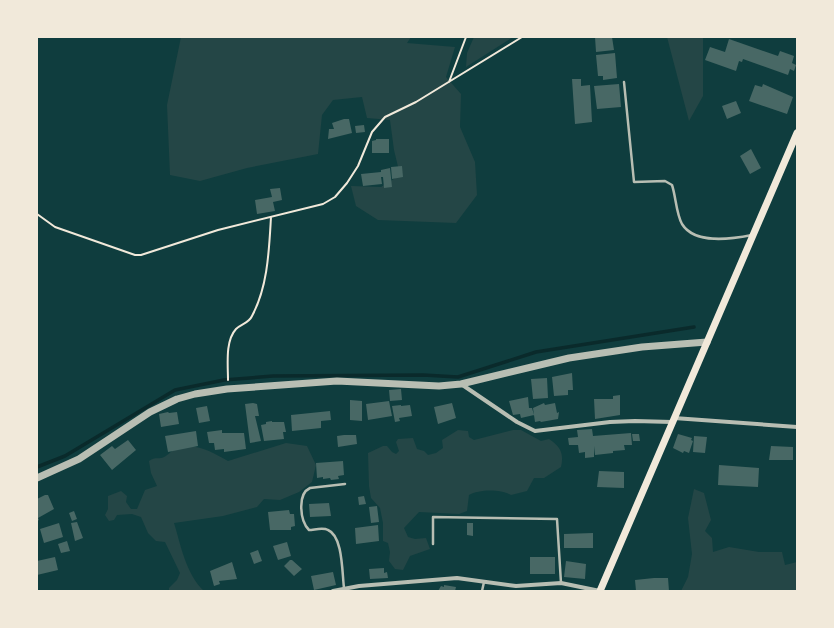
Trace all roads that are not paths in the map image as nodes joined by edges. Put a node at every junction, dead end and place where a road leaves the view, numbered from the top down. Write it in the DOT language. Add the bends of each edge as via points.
graph roads {
  1 [pos="624,82"];
  2 [pos="797,134"];
  3 [pos="752,235"];
  4 [pos="707,342"];
  5 [pos="460,384"];
  6 [pos="673,420"];
  7 [pos="797,427"];
  8 [pos="37,478"];
  9 [pos="345,484"];
  10 [pos="433,544"];
  11 [pos="484,582"];
  12 [pos="561,583"];
  13 [pos="344,588"];
  14 [pos="333,591"];
  15 [pos="482,591"];
  16 [pos="600,591"];
  1 -- 3 [label="lane" via="634,182 665,181 672,185 682,224 691,232 705,238 726,240"];
  2 -- 3 [label="main road"];
  3 -- 4 [label="main road"];
  4 -- 5 [label="street" via="642,347 569,358"];
  4 -- 6 [label="main road"];
  5 -- 6 [label="street" via="535,431 610,422"];
  5 -- 8 [label="street" via="439,386 337,381 227,388 177,399 150,412 80,459"];
  6 -- 7 [label="street"];
  6 -- 16 [label="main road"];
  9 -- 13 [label="lane" via="310,488 305,490 302,496 304,526 309,530 326,529 338,540"];
  10 -- 12 [label="lane" via="433,517 557,519"];
  11 -- 12 [label="street" via="516,586"];
  11 -- 13 [label="street" via="457,578"];
  11 -- 15 [label="lane"];
  12 -- 16 [label="street"];
  13 -- 14 [label="street"];
}
